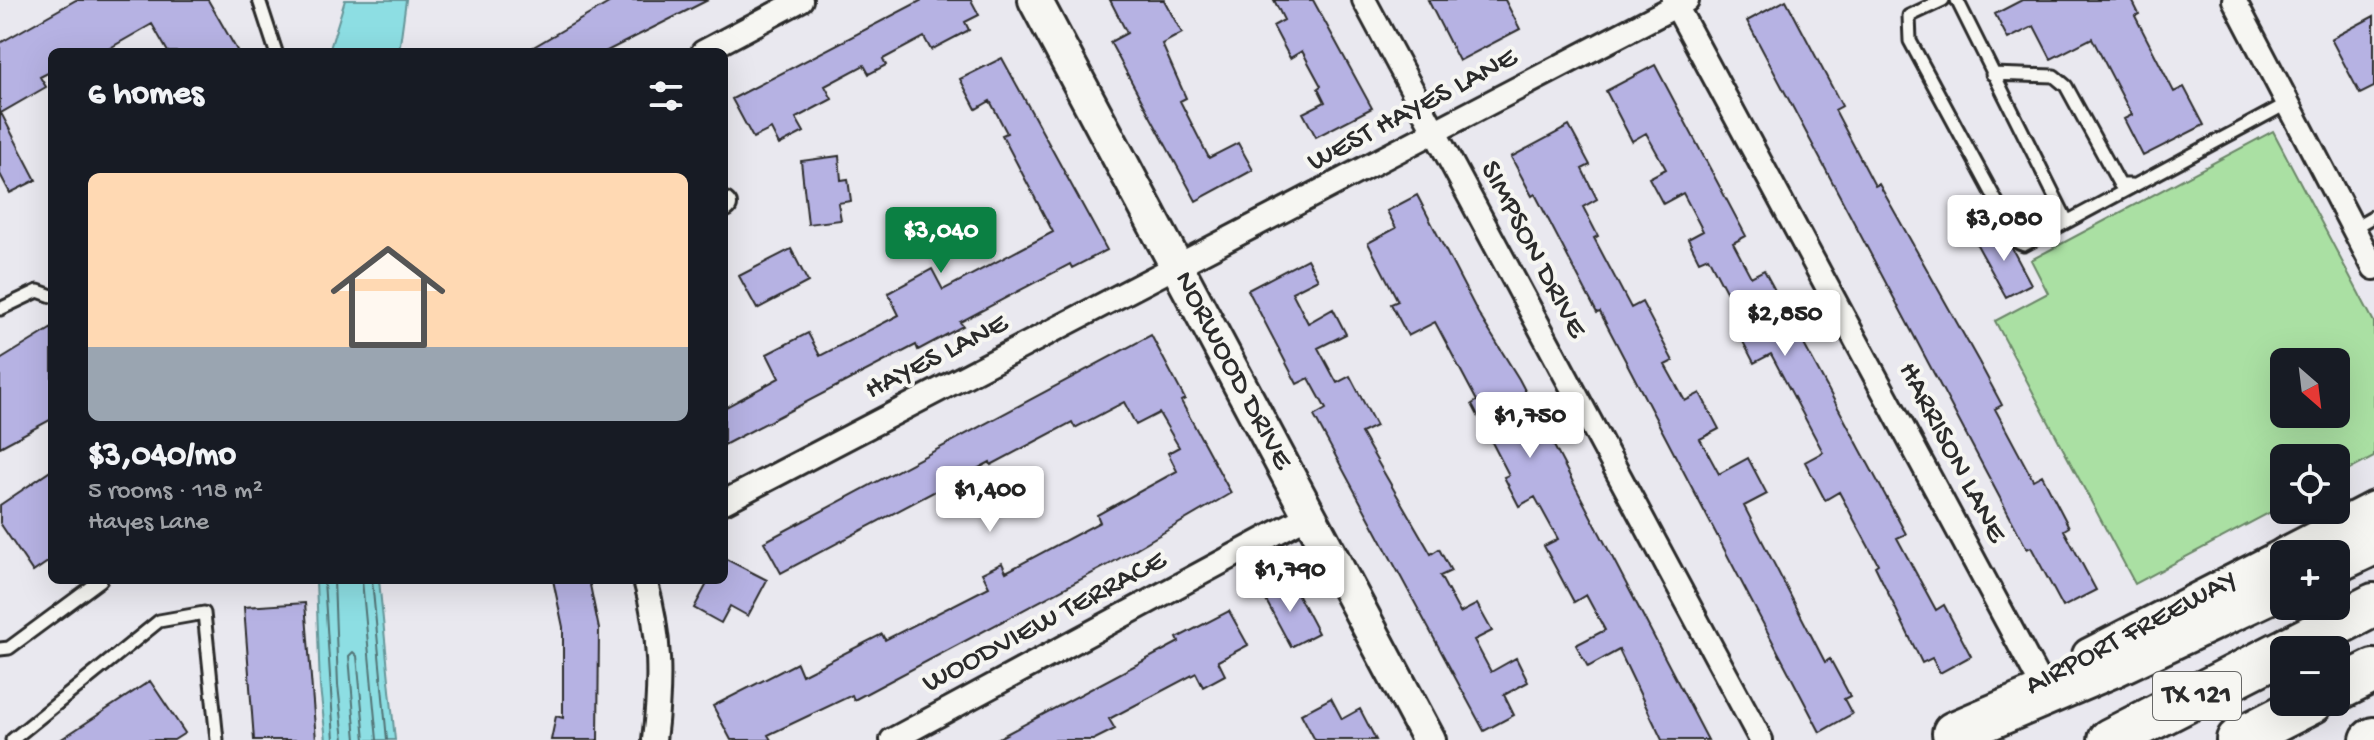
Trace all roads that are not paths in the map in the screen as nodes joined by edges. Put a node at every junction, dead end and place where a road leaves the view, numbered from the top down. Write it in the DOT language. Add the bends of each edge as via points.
graph roads {
  1 [pos="259,0"];
  2 [pos="801,0"];
  3 [pos="1035,0"];
  4 [pos="1364,0"];
  5 [pos="1943,0"];
  6 [pos="1957,0"];
  7 [pos="2234,0"];
  8 [pos="1679,2"];
  9 [pos="275,48"];
  10 [pos="711,48"];
  11 [pos="1992,74"];
  12 [pos="2288,103"];
  13 [pos="1435,133"];
  14 [pos="2132,185"];
  15 [pos="2374,216"];
  16 [pos="2067,221"];
  17 [pos="2353,228"];
  18 [pos="1178,268"];
  19 [pos="2374,268"];
  20 [pos="48,295"];
  21 [pos="0,309"];
  22 [pos="728,500"];
  23 [pos="2374,508"];
  24 [pos="1311,514"];
  25 [pos="2312,540"];
  26 [pos="2374,543"];
  27 [pos="2350,554"];
  28 [pos="2270,562"];
  29 [pos="96,584"];
  30 [pos="646,584"];
  31 [pos="2270,592"];
  32 [pos="2374,605"];
  33 [pos="2314,636"];
  34 [pos="0,649"];
  35 [pos="2270,659"];
  36 [pos="2374,671"];
  37 [pos="2039,681"];
  38 [pos="2350,683"];
  39 [pos="2285,716"];
  40 [pos="1947,737"];
  41 [pos="12,740"];
  42 [pos="217,740"];
  43 [pos="654,740"];
  44 [pos="892,740"];
  45 [pos="1429,740"];
  46 [pos="1761,740"];
  47 [pos="2110,740"];
  48 [pos="2238,740"];
  1 -- 9 [label="lane"];
  2 -- 10 [label="street"];
  3 -- 18 [label="street, NORWOOD DRIVE"];
  4 -- 13 [label="street, SIMPSON DRIVE"];
  5 -- 16 [label="lane" via="1909,16 1910,41 2019,243"];
  6 -- 11 [label="lane"];
  7 -- 12 [label="street"];
  8 -- 13 [label="street, WEST HAYES LANE"];
  8 -- 37 [label="street, HARRISON LANE"];
  11 -- 14 [label="lane" via="2054,76 2066,86 2120,185"];
  11 -- 16 [label="lane"];
  12 -- 14 [label="lane"];
  12 -- 17 [label="street"];
  13 -- 18 [label="street, WEST HAYES LANE"];
  13 -- 46 [label="street, SIMPSON DRIVE"];
  14 -- 16 [label="lane"];
  15 -- 17 [label="lane"];
  17 -- 19 [label="street"];
  18 -- 22 [label="street, HAYES LANE"];
  18 -- 24 [label="street, NORWOOD DRIVE"];
  20 -- 21 [label="lane" via="38,291"];
  23 -- 25 [label="street, AIRPORT FREEWAY"];
  24 -- 44 [label="street, WOODVIEW TERRACE"];
  24 -- 45 [label="street, NORWOOD DRIVE"];
  26 -- 27 [label="highway"];
  28 -- 37 [label="street, AIRPORT FREEWAY"];
  29 -- 34 [label="lane" via="9,648"];
  30 -- 43 [label="street" via="660,656"];
  31 -- 40 [label="highway"];
  32 -- 33 [label="highway, TX 121"];
  35 -- 47 [label="highway, TX 121"];
  36 -- 38 [label="highway"];
  37 -- 40 [label="street, AIRPORT FREEWAY"];
  39 -- 48 [label="highway"];
  41 -- 42 [label="lane" via="159,621 204,613"];
}
